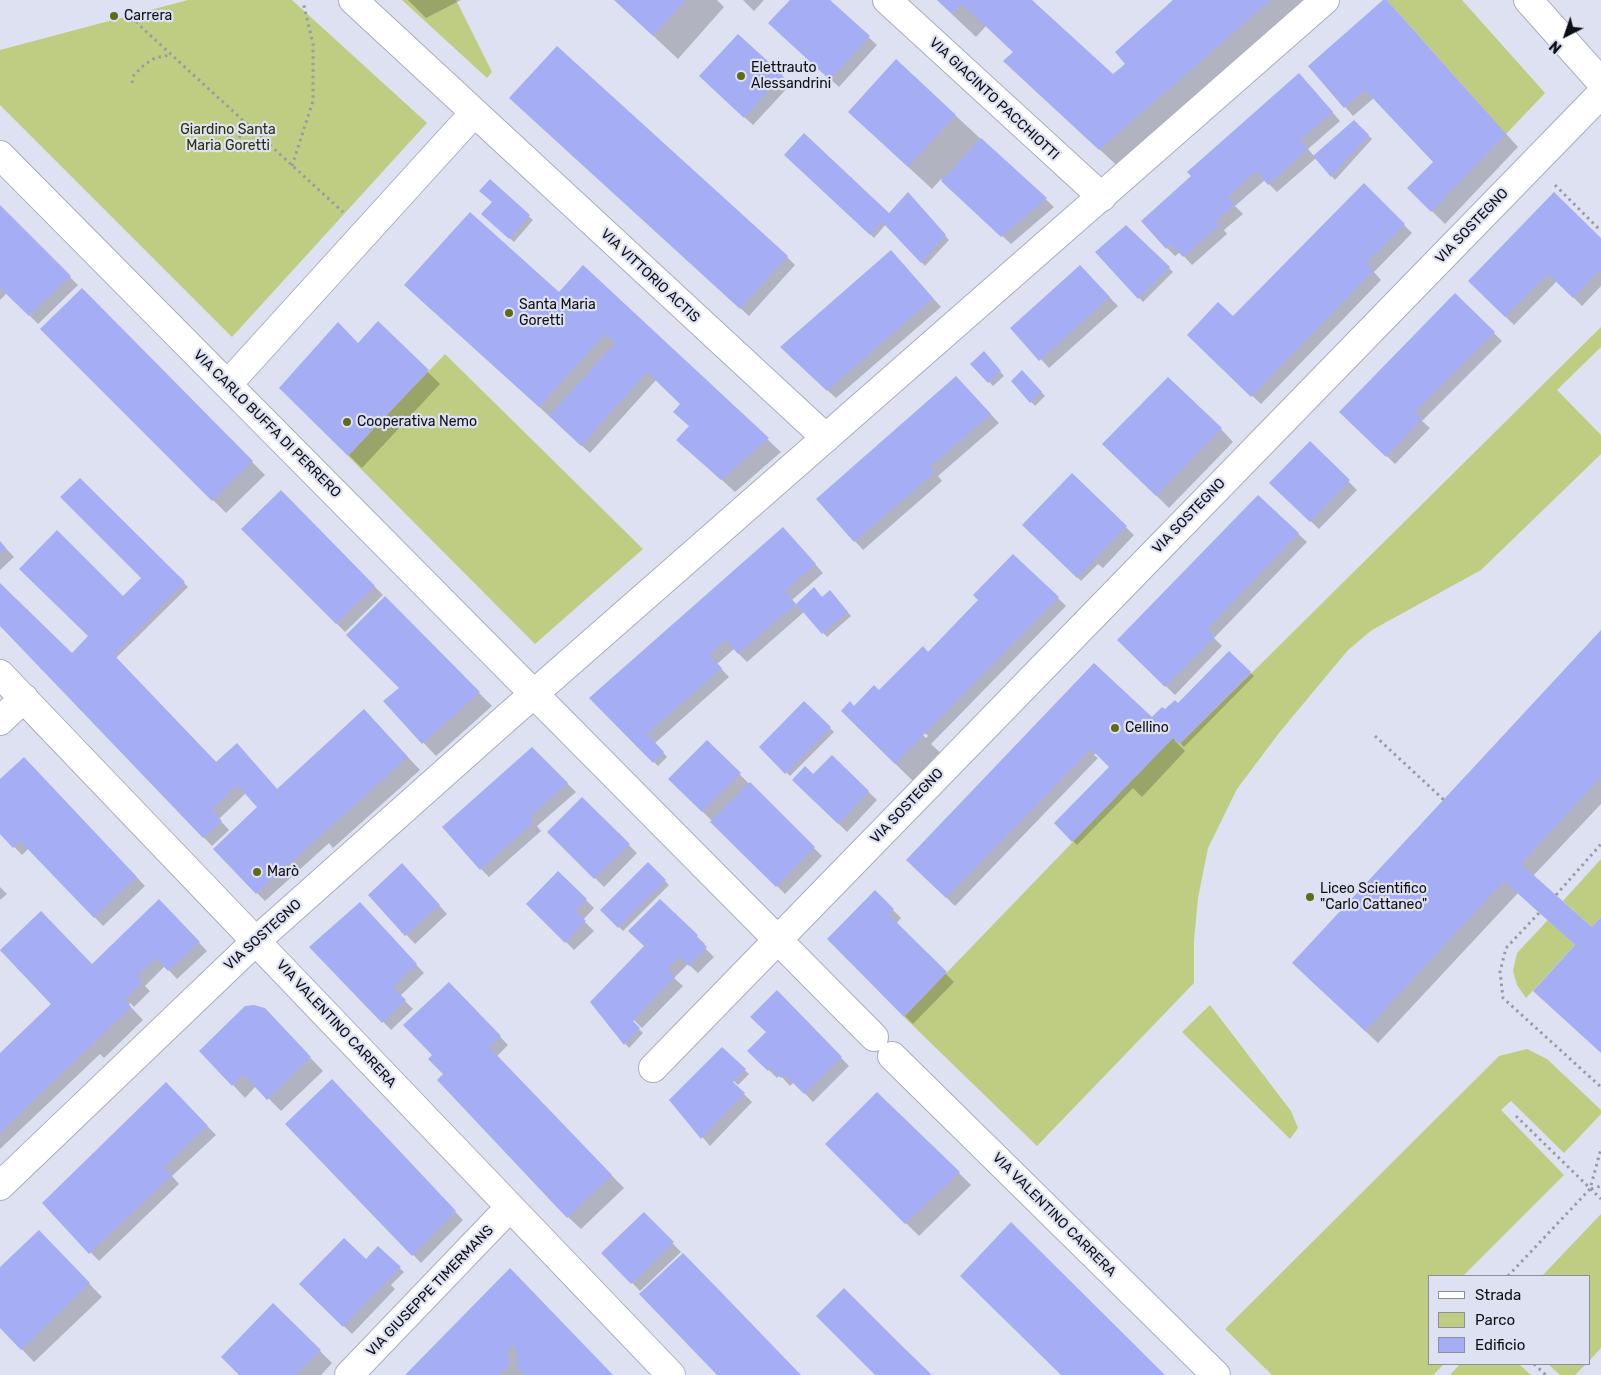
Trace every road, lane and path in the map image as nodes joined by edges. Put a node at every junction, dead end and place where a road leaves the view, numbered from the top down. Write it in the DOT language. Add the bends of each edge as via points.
graph roads {
  1 [pos="353,0"];
  2 [pos="887,0"];
  3 [pos="1325,0"];
  4 [pos="1528,0"];
  5 [pos="303,2"];
  6 [pos="130,10"];
  7 [pos="171,55"];
  8 [pos="1601,82"];
  9 [pos="132,83"];
  10 [pos="1601,94"];
  11 [pos="474,113"];
  12 [pos="250,126"];
  13 [pos="230,147"];
  14 [pos="0,155"];
  15 [pos="1533,163"];
  16 [pos="292,166"];
  17 [pos="1102,198"];
  18 [pos="349,217"];
  19 [pos="1601,231"];
  20 [pos="228,384"];
  21 [pos="826,438"];
  22 [pos="0,674"];
  23 [pos="534,693"];
  24 [pos="24,698"];
  25 [pos="0,721"];
  26 [pos="1375,736"];
  27 [pos="1444,800"];
  28 [pos="1601,844"];
  29 [pos="1556,895"];
  30 [pos="1539,912"];
  31 [pos="778,938"];
  32 [pos="257,940"];
  33 [pos="653,1068"];
  34 [pos="1601,1087"];
  35 [pos="1516,1116"];
  36 [pos="1601,1149"];
  37 [pos="0,1186"];
  38 [pos="1601,1186"];
  39 [pos="1590,1189"];
  40 [pos="1601,1199"];
  41 [pos="510,1208"];
  42 [pos="1509,1275"];
  43 [pos="1535,1365"];
  44 [pos="349,1375"];
  45 [pos="670,1375"];
  46 [pos="1216,1375"];
  47 [pos="1546,1375"];
  1 -- 11 [label="street, VIA VITTORIO ACTIS"];
  2 -- 17 [label="street, VIA GIACINTO PACCHIOTTI"];
  3 -- 17 [label="street, VIA SOSTEGNO"];
  4 -- 8 [label="street"];
  5 -- 16 [label="path" via="313,44 313,101"];
  6 -- 7 [label="path" via="138,24"];
  7 -- 9 [label="path" via="155,58 144,65 134,75"];
  7 -- 12 [label="path"];
  10 -- 15 [label="street, VIA SOSTEGNO"];
  11 -- 20 [label="street"];
  11 -- 21 [label="street, VIA VITTORIO ACTIS"];
  12 -- 13 [label="path"];
  12 -- 16 [label="path"];
  14 -- 20 [label="street, VIA CARLO BUFFA DI PERRERO"];
  15 -- 19 [label="path"];
  15 -- 31 [label="street, VIA SOSTEGNO"];
  16 -- 18 [label="path"];
  17 -- 21 [label="street, VIA SOSTEGNO"];
  20 -- 23 [label="street, VIA CARLO BUFFA DI PERRERO"];
  21 -- 23 [label="street, VIA SOSTEGNO"];
  22 -- 24 [label="street, VIA VALENTINO CARRERA"];
  23 -- 31 [label="street"];
  23 -- 32 [label="street, VIA SOSTEGNO"];
  24 -- 25 [label="street"];
  24 -- 32 [label="street, VIA VALENTINO CARRERA"];
  26 -- 27 [label="path"];
  28 -- 29 [label="path"];
  30 -- 34 [label="path" via="1506,948 1500,972 1503,998"];
  31 -- 33 [label="street, VIA SOSTEGNO"];
  31 -- 46 [label="street, VIA VALENTINO CARRERA"];
  32 -- 37 [label="street, VIA SOSTEGNO"];
  32 -- 41 [label="street, VIA VALENTINO CARRERA"];
  35 -- 39 [label="path"];
  36 -- 39 [label="path"];
  38 -- 39 [label="path"];
  39 -- 40 [label="path"];
  39 -- 42 [label="path"];
  41 -- 44 [label="street, VIA GIUSEPPE TIMERMANS"];
  41 -- 45 [label="street, VIA VALENTINO CARRERA"];
  43 -- 47 [label="path"];
}
